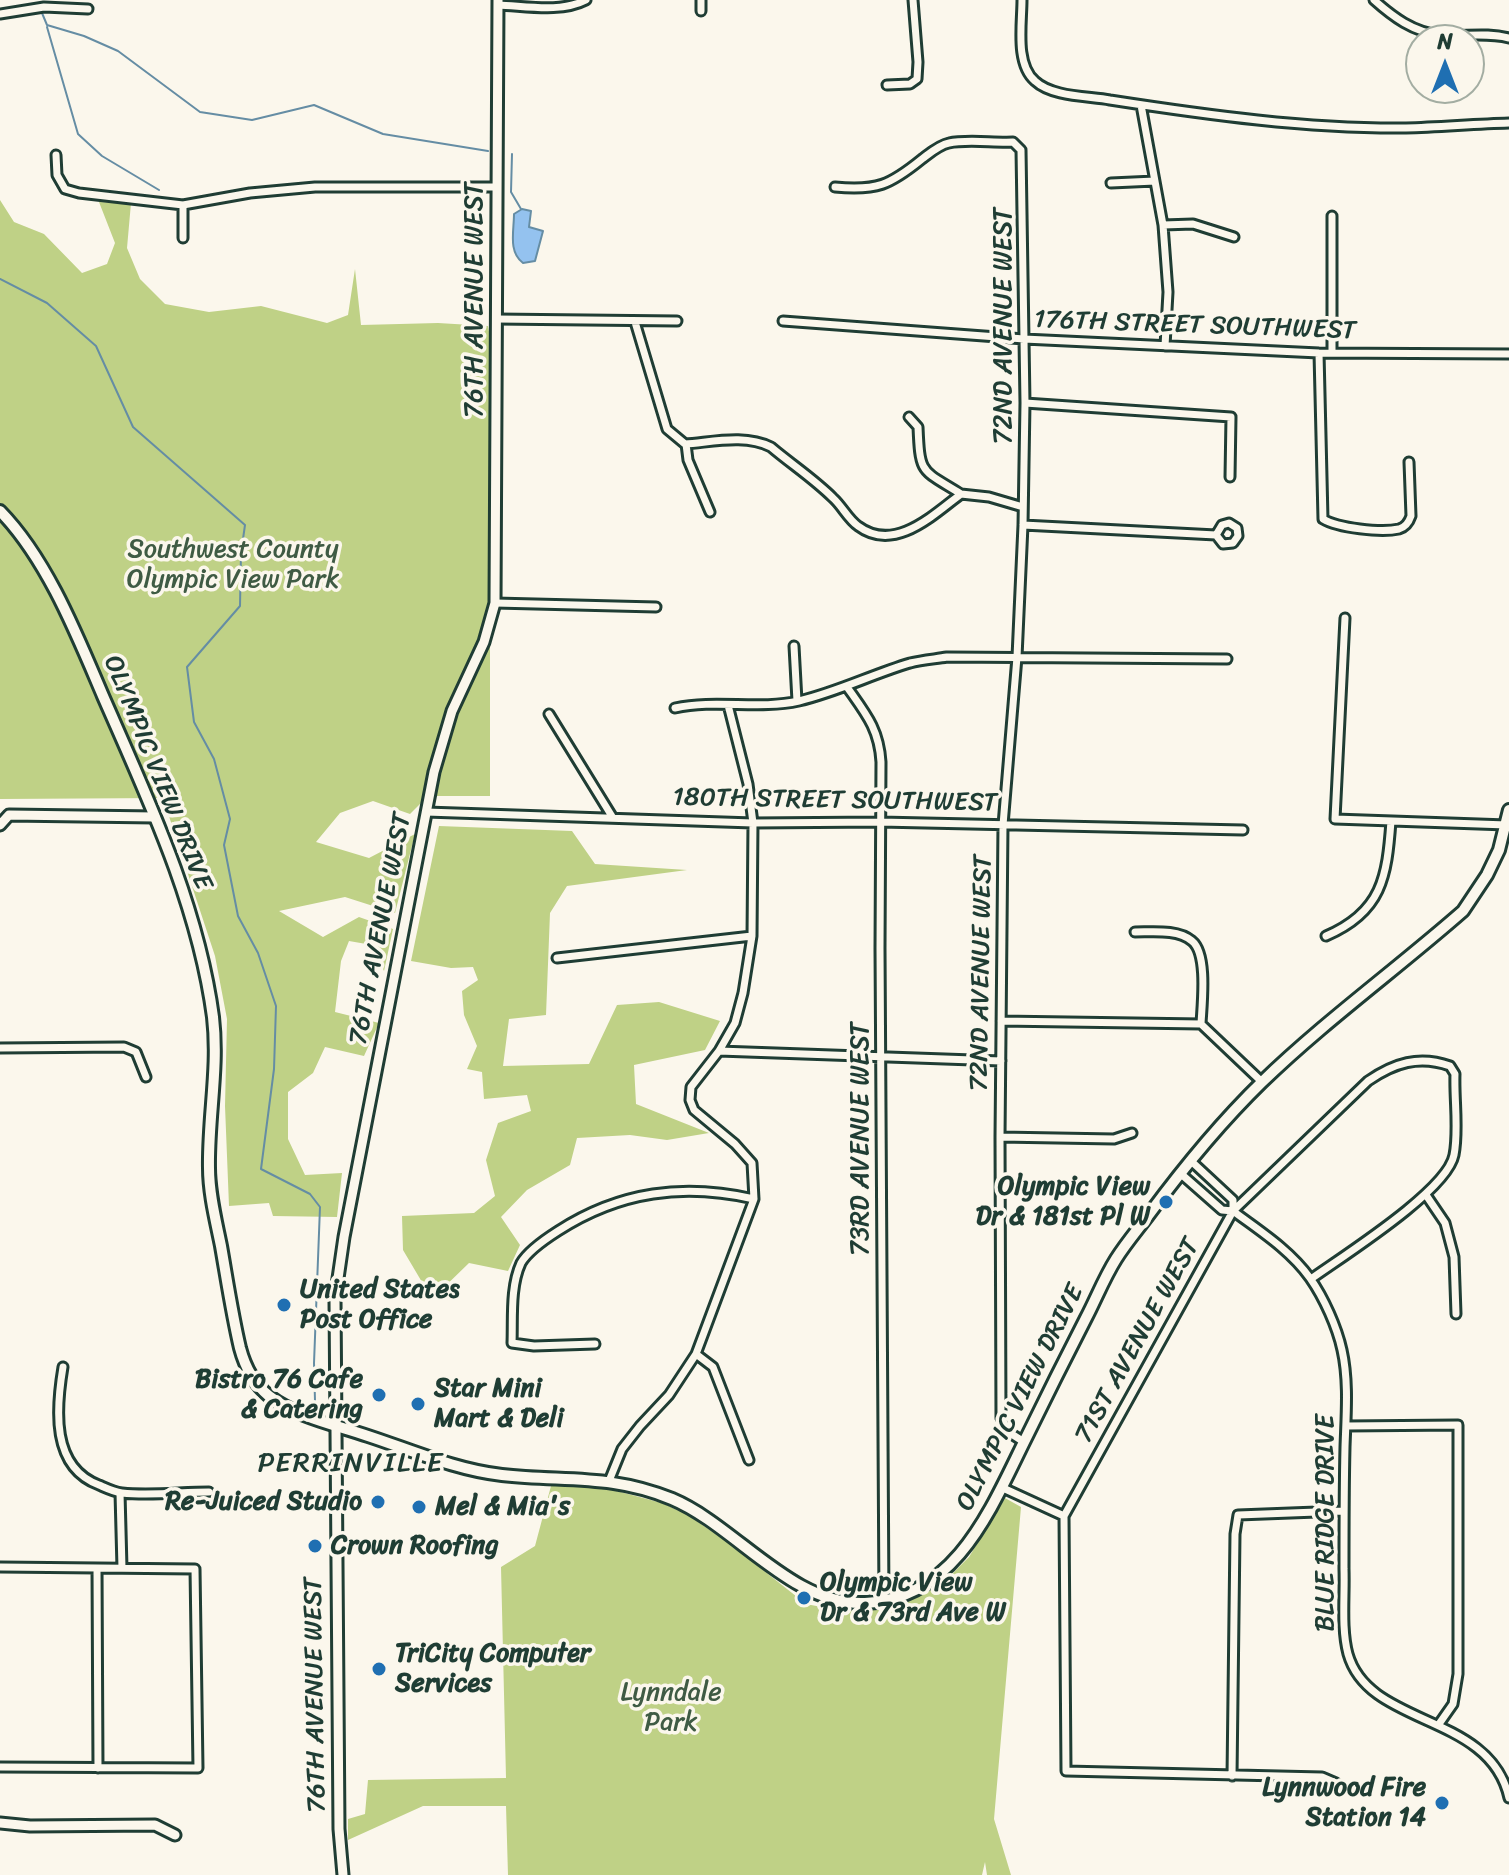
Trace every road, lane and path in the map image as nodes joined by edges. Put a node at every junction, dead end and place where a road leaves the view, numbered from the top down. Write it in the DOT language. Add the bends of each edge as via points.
graph roads {
  1 [pos="586,0"];
  2 [pos="701,0"];
  3 [pos="913,0"];
  4 [pos="1022,0"];
  5 [pos="1374,0"];
  6 [pos="498,2"];
  7 [pos="88,9"];
  8 [pos="701,11"];
  9 [pos="0,14"];
  10 [pos="1509,38"];
  11 [pos="887,85"];
  12 [pos="1141,105"];
  13 [pos="1509,123"];
  14 [pos="56,155"];
  15 [pos="1155,181"];
  16 [pos="1111,183"];
  17 [pos="497,187"];
  18 [pos="835,187"];
  19 [pos="183,205"];
  20 [pos="1332,216"];
  21 [pos="1163,225"];
  22 [pos="1234,237"];
  23 [pos="183,238"];
  24 [pos="496,319"];
  25 [pos="677,321"];
  26 [pos="783,321"];
  27 [pos="635,322"];
  28 [pos="1024,339"];
  29 [pos="1165,346"];
  30 [pos="1319,353"];
  31 [pos="1332,353"];
  32 [pos="1509,354"];
  33 [pos="1025,403"];
  34 [pos="909,417"];
  35 [pos="686,444"];
  36 [pos="1409,462"];
  37 [pos="1230,477"];
  38 [pos="961,494"];
  39 [pos="1023,507"];
  40 [pos="0,511"];
  41 [pos="710,512"];
  42 [pos="1023,525"];
  43 [pos="1216,535"];
  44 [pos="495,603"];
  45 [pos="656,607"];
  46 [pos="1345,618"];
  47 [pos="794,646"];
  48 [pos="1017,657"];
  49 [pos="1227,659"];
  50 [pos="847,687"];
  51 [pos="797,701"];
  52 [pos="728,705"];
  53 [pos="675,708"];
  54 [pos="549,714"];
  55 [pos="1509,810"];
  56 [pos="426,812"];
  57 [pos="155,817"];
  58 [pos="613,818"];
  59 [pos="4,821"];
  60 [pos="1391,821"];
  61 [pos="880,822"];
  62 [pos="753,823"];
  63 [pos="1003,825"];
  64 [pos="1507,825"];
  65 [pos="1243,830"];
  66 [pos="1135,932"];
  67 [pos="752,936"];
  68 [pos="1326,936"];
  69 [pos="557,958"];
  70 [pos="1001,1021"];
  71 [pos="1201,1024"];
  72 [pos="0,1048"];
  73 [pos="719,1051"];
  74 [pos="880,1058"];
  75 [pos="1001,1061"];
  76 [pos="146,1077"];
  77 [pos="1262,1082"];
  78 [pos="1132,1133"];
  79 [pos="1000,1137"];
  80 [pos="1190,1160"];
  81 [pos="1180,1173"];
  82 [pos="1426,1195"];
  83 [pos="754,1199"];
  84 [pos="1233,1211"];
  85 [pos="1311,1279"];
  86 [pos="1456,1314"];
  87 [pos="595,1344"];
  88 [pos="696,1354"];
  89 [pos="63,1367"];
  90 [pos="334,1424"];
  91 [pos="1346,1426"];
  92 [pos="1024,1442"];
  93 [pos="749,1460"];
  94 [pos="609,1481"];
  95 [pos="1003,1488"];
  96 [pos="209,1492"];
  97 [pos="120,1493"];
  98 [pos="1343,1511"];
  99 [pos="1064,1516"];
  100 [pos="0,1567"];
  101 [pos="97,1568"];
  102 [pos="122,1568"];
  103 [pos="884,1600"];
  104 [pos="1439,1724"];
  105 [pos="0,1767"];
  106 [pos="98,1768"];
  107 [pos="1232,1776"];
  108 [pos="1336,1783"];
  109 [pos="1509,1798"];
  110 [pos="0,1823"];
  111 [pos="175,1835"];
  112 [pos="343,1875"];
  1 -- 6 [label="street" via="563,7"];
  2 -- 8 [label="street"];
  3 -- 11 [label="street" via="917,79"];
  4 -- 12 [label="street" via="1023,55 1027,73 1037,84"];
  5 -- 10 [label="street" via="1398,20 1438,35"];
  6 -- 17 [label="street, 76TH AVENUE WEST"];
  7 -- 9 [label="street" via="44,7"];
  12 -- 13 [label="street" via="1363,127"];
  12 -- 15 [label="street"];
  14 -- 19 [label="street" via="57,175 65,189"];
  15 -- 16 [label="street"];
  15 -- 21 [label="street"];
  17 -- 19 [label="street" via="315,187"];
  17 -- 24 [label="street, 76TH AVENUE WEST"];
  18 -- 28 [label="street, 72ND AVENUE WEST" via="880,187 949,143 1013,142 1023,160"];
  19 -- 23 [label="street"];
  20 -- 31 [label="street"];
  21 -- 22 [label="street" via="1193,224"];
  21 -- 29 [label="street"];
  24 -- 27 [label="street"];
  24 -- 44 [label="street, 76TH AVENUE WEST"];
  25 -- 27 [label="street"];
  26 -- 28 [label="street, 176TH STREET SOUTHWEST"];
  27 -- 35 [label="street" via="667,429"];
  28 -- 29 [label="street, 176TH STREET SOUTHWEST"];
  28 -- 33 [label="street, 72ND AVENUE WEST"];
  29 -- 30 [label="street, 176TH STREET SOUTHWEST"];
  30 -- 31 [label="street, 176TH STREET SOUTHWEST"];
  30 -- 36 [label="street" via="1323,519 1332,525 1400,529 1411,516"];
  31 -- 32 [label="street, 176TH STREET SOUTHWEST"];
  33 -- 37 [label="street" via="1231,417"];
  33 -- 39 [label="street, 72ND AVENUE WEST"];
  34 -- 38 [label="street" via="918,427 919,462"];
  35 -- 38 [label="street" via="744,440 771,447 833,498 857,526 873,534 897,536"];
  35 -- 41 [label="street"];
  38 -- 39 [label="street"];
  39 -- 42 [label="street, 72ND AVENUE WEST"];
  40 -- 57 [label="main road, OLYMPIC VIEW DRIVE" via="33,556 71,625"];
  42 -- 43 [label="street"];
  42 -- 48 [label="street, 72ND AVENUE WEST"];
  44 -- 45 [label="street"];
  44 -- 56 [label="street, 76TH AVENUE WEST" via="484,642 452,711"];
  46 -- 60 [label="street" via="1335,819"];
  47 -- 51 [label="street"];
  48 -- 49 [label="street"];
  48 -- 50 [label="street" via="911,663"];
  48 -- 63 [label="street, 72ND AVENUE WEST"];
  50 -- 51 [label="street"];
  50 -- 61 [label="street, 73RD AVENUE WEST" via="873,723 880,743"];
  51 -- 52 [label="street"];
  52 -- 53 [label="street"];
  52 -- 62 [label="street"];
  54 -- 58 [label="street"];
  55 -- 64 [label="main road, OLYMPIC VIEW DRIVE"];
  56 -- 58 [label="street, 180TH STREET SOUTHWEST"];
  56 -- 90 [label="street, 76TH AVENUE WEST" via="335,1299"];
  57 -- 59 [label="street"];
  57 -- 90 [label="main road, OLYMPIC VIEW DRIVE" via="179,878 210,1000 216,1077 210,1185 241,1354 251,1377 267,1394"];
  58 -- 62 [label="street, 180TH STREET SOUTHWEST"];
  60 -- 64 [label="street"];
  60 -- 68 [label="street" via="1381,887 1348,927"];
  61 -- 62 [label="street, 180TH STREET SOUTHWEST"];
  61 -- 63 [label="street, 180TH STREET SOUTHWEST"];
  61 -- 74 [label="street, 73RD AVENUE WEST"];
  62 -- 67 [label="street"];
  63 -- 65 [label="street, 180TH STREET SOUTHWEST"];
  63 -- 70 [label="street, 72ND AVENUE WEST"];
  64 -- 77 [label="main road, OLYMPIC VIEW DRIVE" via="1487,875 1463,911"];
  66 -- 71 [label="street" via="1178,935 1194,942 1203,980"];
  67 -- 69 [label="street"];
  67 -- 73 [label="street" via="735,1023"];
  70 -- 71 [label="street"];
  70 -- 75 [label="street, 72ND AVENUE WEST"];
  71 -- 77 [label="street"];
  72 -- 76 [label="street" via="124,1047 136,1052"];
  73 -- 74 [label="street"];
  73 -- 83 [label="street" via="691,1087 690,1100 694,1110 752,1163"];
  74 -- 75 [label="street"];
  74 -- 103 [label="street, 73RD AVENUE WEST"];
  75 -- 79 [label="street, 72ND AVENUE WEST"];
  77 -- 80 [label="main road, OLYMPIC VIEW DRIVE"];
  78 -- 79 [label="street" via="1114,1139"];
  79 -- 92 [label="street, 72ND AVENUE WEST" via="1001,1418"];
  80 -- 81 [label="main road, OLYMPIC VIEW DRIVE"];
  80 -- 84 [label="street, BLUE RIDGE DRIVE" via="1233,1200"];
  81 -- 84 [label="street, BLUE RIDGE DRIVE" via="1222,1210"];
  81 -- 92 [label="main road, OLYMPIC VIEW DRIVE" via="1115,1260"];
  82 -- 84 [label="street, 71ST AVENUE WEST" via="1448,1171 1454,1155 1455,1074 1434,1060 1387,1068 1368,1081"];
  82 -- 85 [label="street"];
  82 -- 86 [label="street" via="1445,1223 1454,1257"];
  83 -- 87 [label="street" via="677,1190 586,1213 547,1238 522,1261 514,1288 512,1343"];
  83 -- 88 [label="street"];
  84 -- 85 [label="street, BLUE RIDGE DRIVE" via="1286,1251"];
  84 -- 99 [label="street, 71ST AVENUE WEST"];
  85 -- 91 [label="street, BLUE RIDGE DRIVE" via="1342,1350"];
  88 -- 93 [label="street" via="713,1367"];
  88 -- 94 [label="street" via="622,1449"];
  89 -- 97 [label="street" via="58,1395 61,1444 69,1463 85,1480"];
  90 -- 94 [label="main road, OLYMPIC VIEW DRIVE" via="492,1474"];
  90 -- 112 [label="street, 76TH AVENUE WEST"];
  91 -- 98 [label="street, BLUE RIDGE DRIVE"];
  91 -- 104 [label="street" via="1458,1425 1458,1674 1453,1704"];
  92 -- 95 [label="main road, OLYMPIC VIEW DRIVE"];
  94 -- 103 [label="main road, OLYMPIC VIEW DRIVE" via="700,1513 818,1594 849,1602"];
  95 -- 99 [label="street"];
  95 -- 103 [label="main road, OLYMPIC VIEW DRIVE" via="971,1543 943,1571 923,1586"];
  96 -- 97 [label="street"];
  97 -- 102 [label="street"];
  98 -- 104 [label="street, BLUE RIDGE DRIVE" via="1347,1652 1354,1668 1389,1701"];
  98 -- 107 [label="street" via="1238,1515"];
  99 -- 107 [label="street, 71ST AVENUE WEST" via="1066,1771"];
  100 -- 101 [label="street"];
  101 -- 102 [label="street"];
  101 -- 106 [label="street"];
  102 -- 106 [label="street" via="195,1569 198,1768"];
  104 -- 109 [label="street, BLUE RIDGE DRIVE" via="1487,1756"];
  105 -- 106 [label="street"];
  107 -- 108 [label="street" via="1322,1777"];
  110 -- 111 [label="street" via="155,1825"];
}
